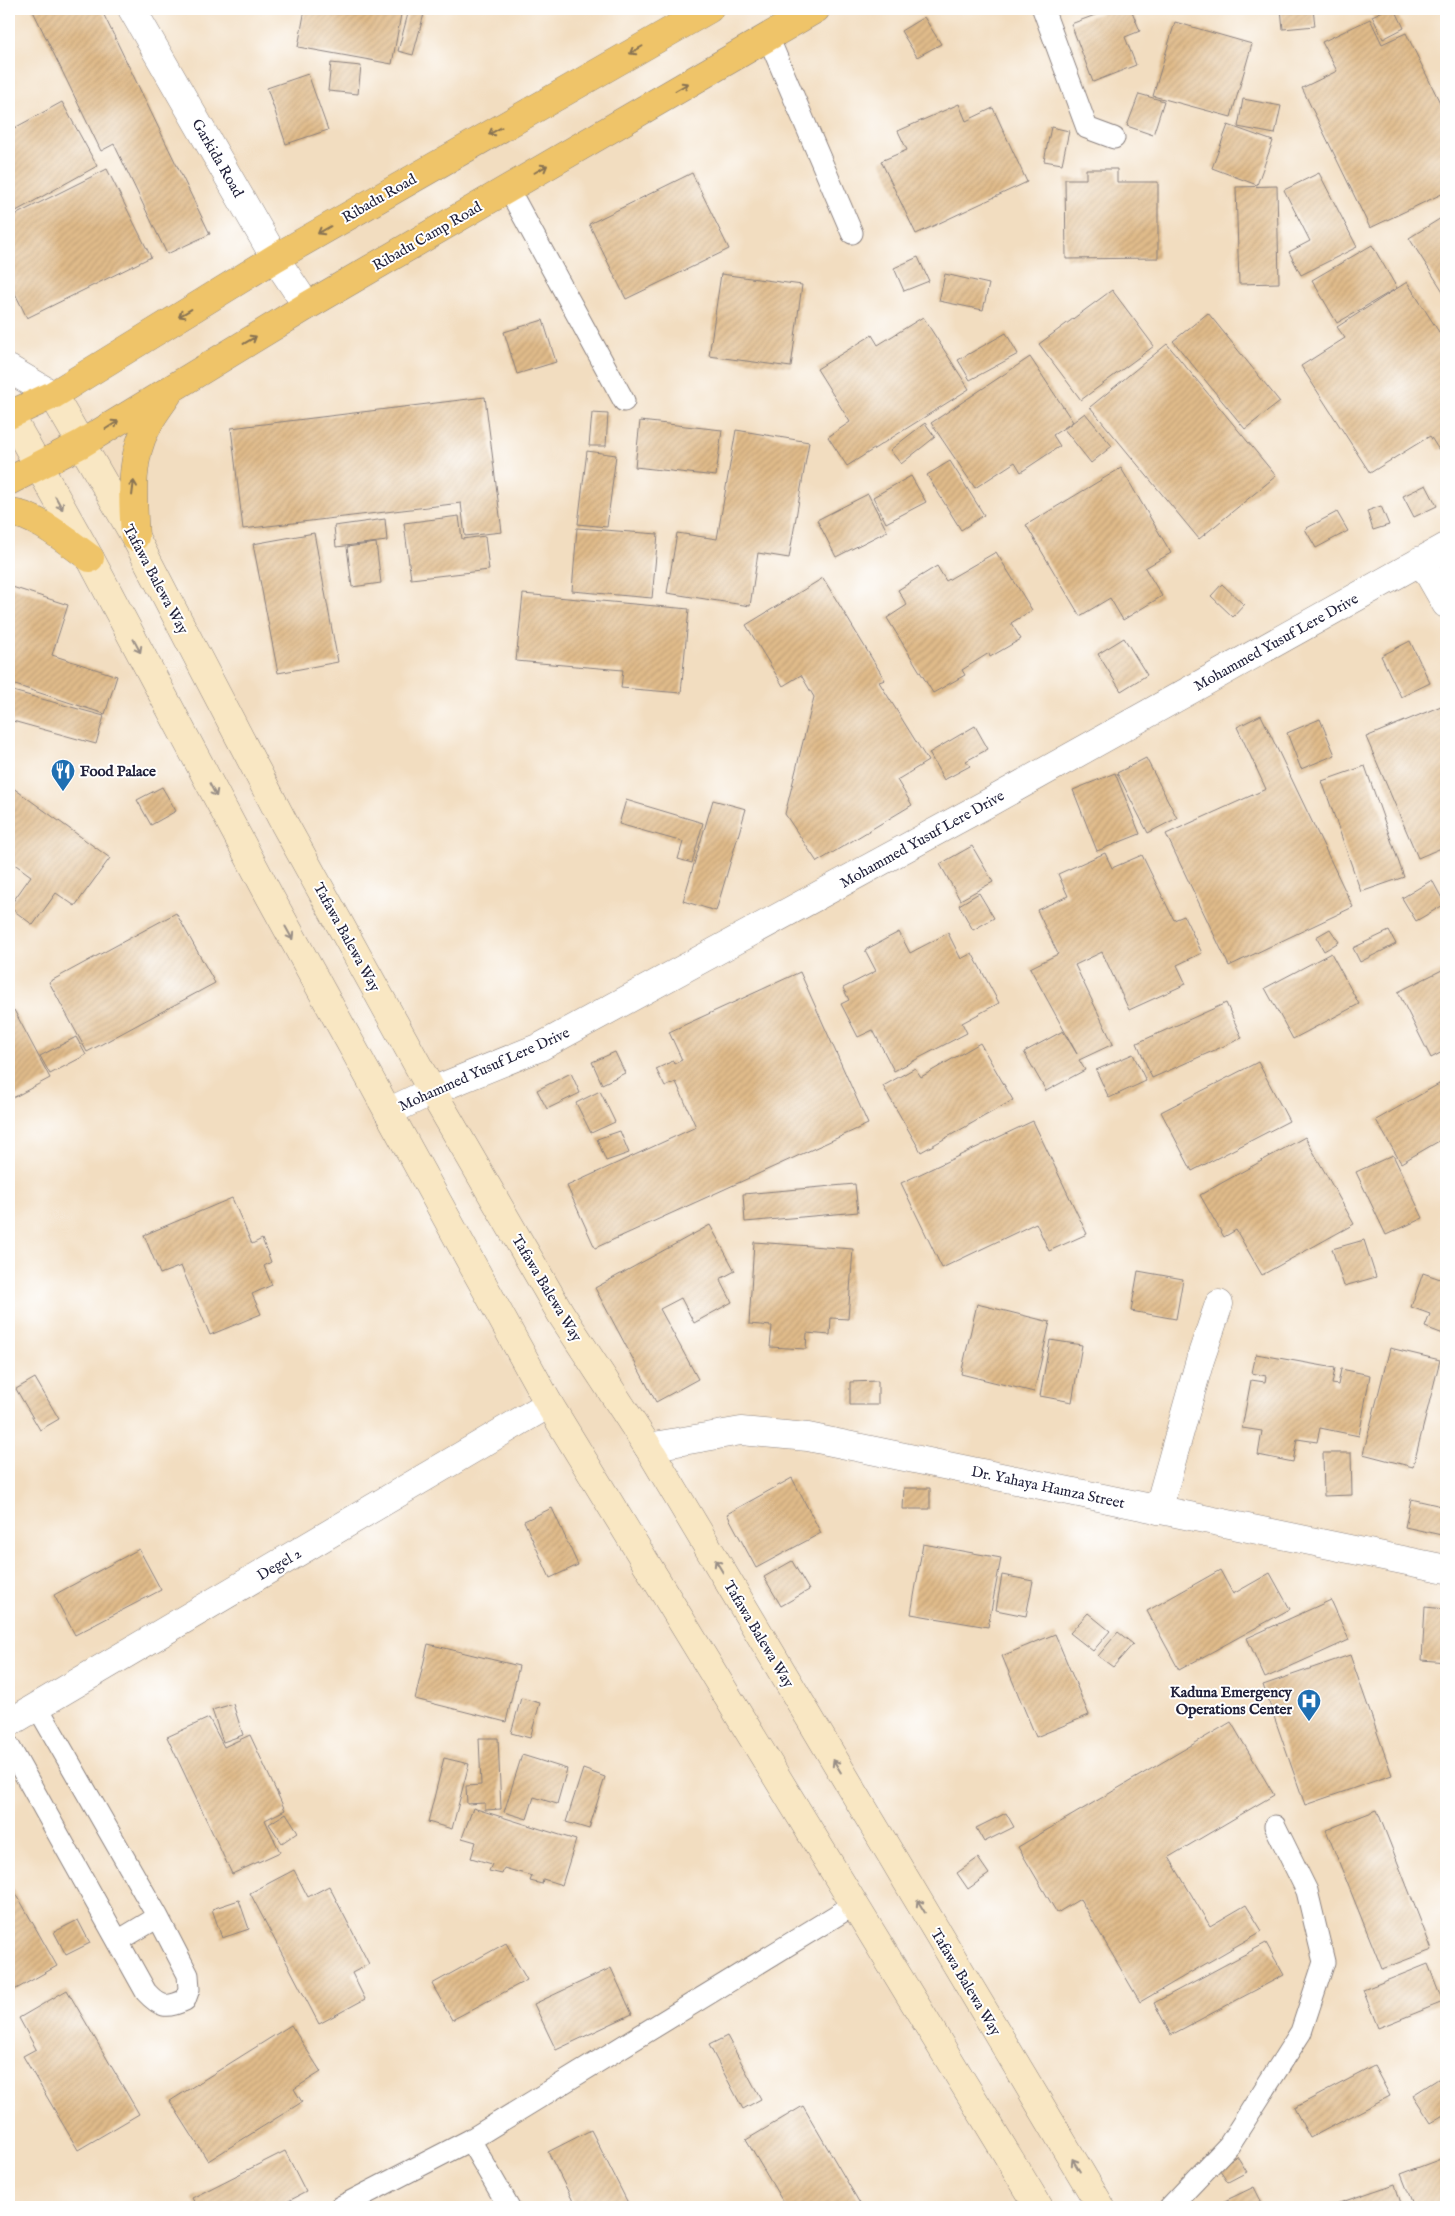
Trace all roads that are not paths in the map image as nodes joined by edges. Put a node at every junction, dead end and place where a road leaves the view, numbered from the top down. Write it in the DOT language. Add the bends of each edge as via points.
graph roads {
  1 [pos="132,9"];
  2 [pos="709,9"];
  3 [pos="816,9"];
  4 [pos="1043,9"];
  5 [pos="768,36"];
  6 [pos="1114,138"];
  7 [pos="508,188"];
  8 [pos="852,233"];
  9 [pos="275,258"];
  10 [pos="307,306"];
  11 [pos="9,369"];
  12 [pos="172,388"];
  13 [pos="53,395"];
  14 [pos="624,401"];
  15 [pos="9,411"];
  16 [pos="81,444"];
  17 [pos="38,465"];
  18 [pos="9,481"];
  19 [pos="9,514"];
  20 [pos="135,537"];
  21 [pos="1446,546"];
  22 [pos="90,558"];
  23 [pos="1422,560"];
  24 [pos="1446,604"];
  25 [pos="432,1091"];
  26 [pos="388,1112"];
  27 [pos="1219,1304"];
  28 [pos="549,1404"];
  29 [pos="648,1447"];
  30 [pos="1158,1510"];
  31 [pos="1446,1569"];
  32 [pos="38,1706"];
  33 [pos="9,1723"];
  34 [pos="9,1746"];
  35 [pos="1275,1826"];
  36 [pos="855,1904"];
  37 [pos="158,1917"];
  38 [pos="118,1941"];
  39 [pos="470,2140"];
  40 [pos="340,2207"];
  41 [pos="509,2207"];
  42 [pos="1039,2207"];
  43 [pos="1101,2207"];
  44 [pos="1170,2207"];
  1 -- 9 [label="street, Garkida Road"];
  2 -- 9 [label="main road, Ribadu Road, one-way"];
  3 -- 5 [label="main road, Ribadu Camp Road"];
  4 -- 6 [label="lane" via="1087,128"];
  7 -- 5 [label="main road, Ribadu Camp Road, one-way"];
  5 -- 8 [label="lane"];
  7 -- 10 [label="main road, Ribadu Camp Road"];
  7 -- 14 [label="lane"];
  9 -- 10 [label="street, Garkida Road"];
  9 -- 13 [label="main road, Ribadu Road, one-way"];
  12 -- 10 [label="main road, Ribadu Camp Road, one-way"];
  11 -- 13 [label="street, Tafawa Balewa Way"];
  16 -- 12 [label="main road, Ribadu Camp Road, one-way"];
  20 -- 12 [label="main road, one-way" via="132,497 138,452 146,427"];
  13 -- 15 [label="main road, Ribadu Road"];
  13 -- 16 [label="main road, Tafawa Balewa Way"];
  15 -- 17 [label="main road"];
  16 -- 17 [label="main road, Ribadu Camp Road"];
  16 -- 20 [label="main road, Tafawa Balewa Way"];
  17 -- 18 [label="main road, Ribadu Camp Road"];
  17 -- 22 [label="main road, one-way"];
  19 -- 22 [label="main road" via="20,513"];
  20 -- 25 [label="main road, Tafawa Balewa Way" via="285,825"];
  21 -- 23 [label="street, Mohammed Yusuf Lere Drive"];
  22 -- 26 [label="main road, one-way"];
  23 -- 24 [label="street"];
  23 -- 25 [label="street, Mohammed Yusuf Lere Drive" via="990,802 540,1047"];
  25 -- 26 [label="street, Mohammed Yusuf Lere Drive"];
  25 -- 29 [label="main road, Tafawa Balewa Way" via="561,1314"];
  26 -- 28 [label="main road"];
  27 -- 30 [label="street"];
  28 -- 32 [label="street, Degel 2"];
  28 -- 36 [label="main road"];
  29 -- 30 [label="street, Dr. Yahaya Hamza Street" via="741,1431 808,1437"];
  43 -- 29 [label="main road, Tafawa Balewa Way, one-way"];
  30 -- 31 [label="street, Dr. Yahaya Hamza Street"];
  32 -- 33 [label="street, Degel 2"];
  32 -- 37 [label="lane"];
  34 -- 38 [label="lane"];
  35 -- 44 [label="lane" via="1307,1891 1324,1962 1301,2032 1229,2145"];
  36 -- 39 [label="lane"];
  36 -- 42 [label="main road"];
  37 -- 38 [label="lane"];
  37 -- 38 [label="lane" via="188,1975 190,1989 185,2000 171,2007 157,2003 146,1992"];
  39 -- 40 [label="lane"];
  39 -- 41 [label="lane"];
}
